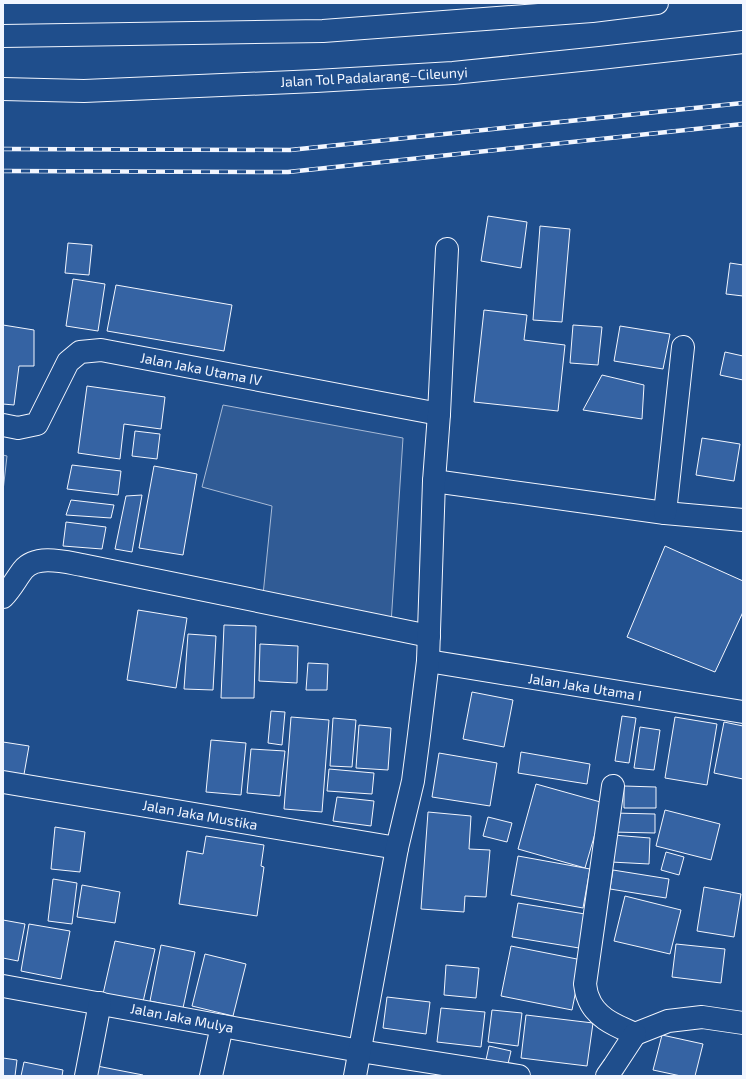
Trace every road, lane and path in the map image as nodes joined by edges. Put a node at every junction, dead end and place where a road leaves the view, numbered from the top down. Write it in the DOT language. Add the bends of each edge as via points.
graph roads {
  1 [pos="657,3"];
  2 [pos="3,36"];
  3 [pos="743,42"];
  4 [pos="3,89"];
  5 [pos="447,249"];
  6 [pos="683,347"];
  7 [pos="439,414"];
  8 [pos="3,425"];
  9 [pos="434,481"];
  10 [pos="664,513"];
  11 [pos="743,520"];
  12 [pos="3,597"];
  13 [pos="428,636"];
  14 [pos="428,661"];
  15 [pos="743,712"];
  16 [pos="3,782"];
  17 [pos="613,786"];
  18 [pos="397,848"];
  19 [pos="3,986"];
  20 [pos="100,1003"];
  21 [pos="743,1023"];
  22 [pos="222,1026"];
  23 [pos="635,1034"];
  24 [pos="360,1051"];
  25 [pos="86,1076"];
  26 [pos="211,1076"];
  27 [pos="355,1076"];
  28 [pos="519,1076"];
  29 [pos="607,1076"];
  1 -- 2 [label="main road" via="592,11 323,31"];
  3 -- 4 [label="main road, Jalan Tol Padalarang–Cileunyi" via="446,73 84,91"];
  5 -- 7 [label="main road"];
  6 -- 10 [label="main road"];
  7 -- 8 [label="main road, Jalan Jaka Utama IV" via="101,350 80,352 68,362 37,424 18,428"];
  7 -- 9 [label="main road"];
  9 -- 10 [label="main road"];
  9 -- 13 [label="main road"];
  10 -- 11 [label="main road"];
  12 -- 13 [label="main road" via="24,568 33,562 50,560 90,566"];
  13 -- 14 [label="main road"];
  14 -- 15 [label="main road, Jalan Jaka Utama I"];
  14 -- 18 [label="main road" via="413,781"];
  16 -- 18 [label="main road, Jalan Jaka Mustika"];
  17 -- 23 [label="main road" via="586,984 587,996 601,1016"];
  18 -- 24 [label="main road"];
  19 -- 20 [label="main road, Jalan Jaka Mulya"];
  20 -- 22 [label="main road, Jalan Jaka Mulya"];
  20 -- 25 [label="main road"];
  21 -- 23 [label="main road" via="702,1017 668,1021"];
  22 -- 24 [label="main road, Jalan Jaka Mulya"];
  22 -- 26 [label="main road"];
  23 -- 29 [label="main road"];
  24 -- 27 [label="main road"];
  24 -- 28 [label="main road, Jalan Jaka Mulya"];
}
